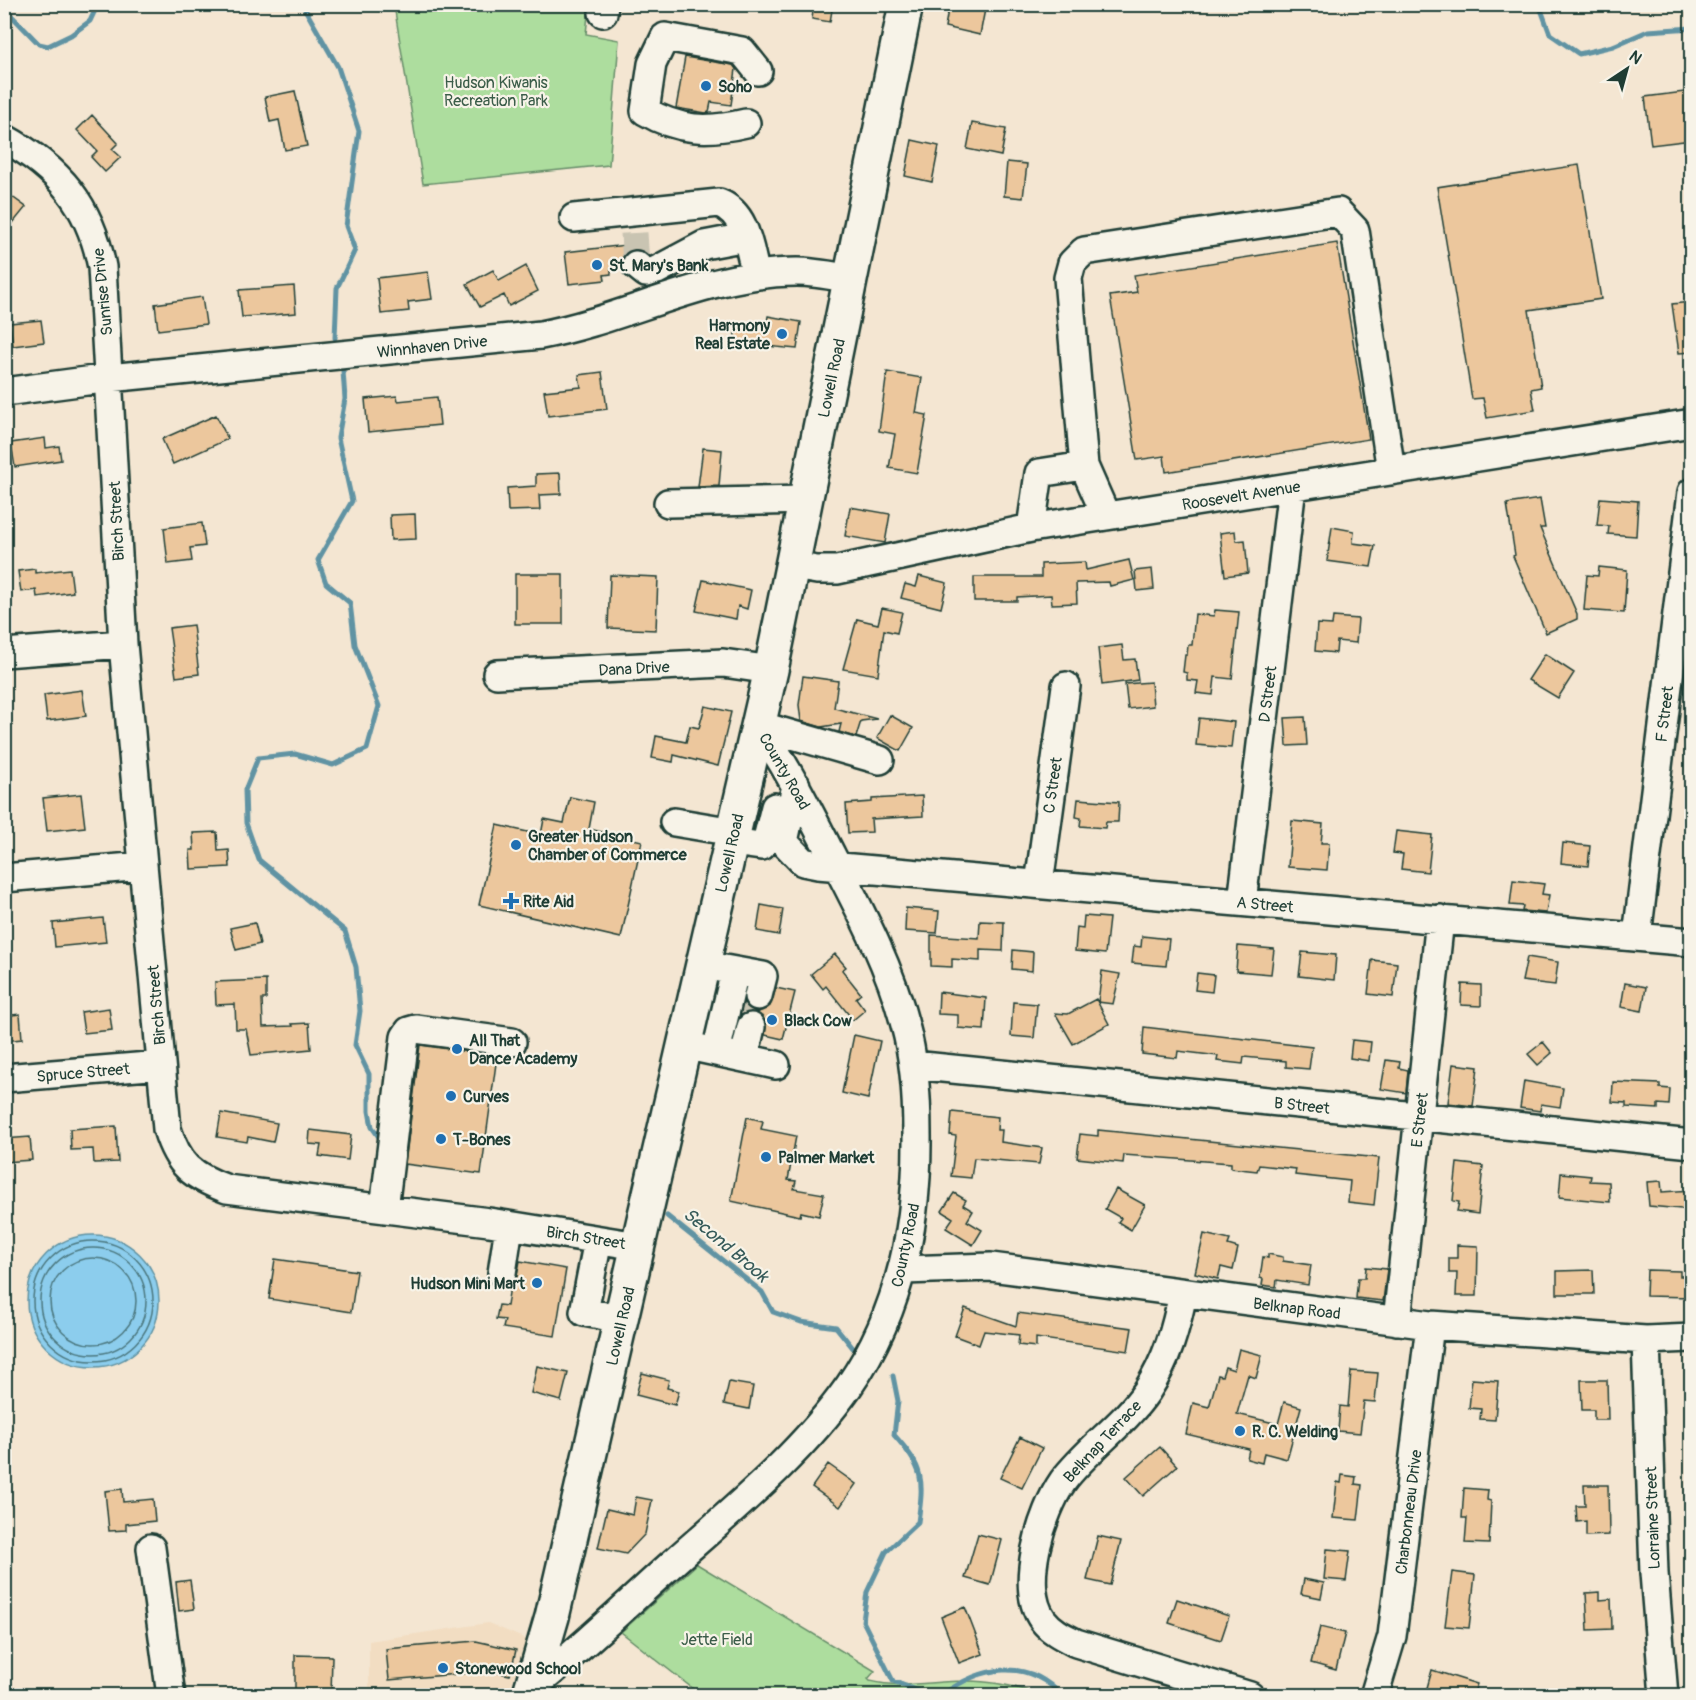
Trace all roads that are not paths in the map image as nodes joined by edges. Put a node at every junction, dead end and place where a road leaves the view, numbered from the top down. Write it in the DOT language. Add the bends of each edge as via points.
graph roads {
  1 [pos="906,4"];
  2 [pos="758,71"];
  3 [pos="746,123"];
  4 [pos="4,138"];
  5 [pos="574,218"];
  6 [pos="746,237"];
  7 [pos="636,265"];
  8 [pos="756,275"];
  9 [pos="852,279"];
  10 [pos="109,378"];
  11 [pos="4,392"];
  12 [pos="1692,423"];
  13 [pos="1084,465"];
  14 [pos="1391,471"];
  15 [pos="1292,487"];
  16 [pos="1692,492"];
  17 [pos="807,500"];
  18 [pos="668,503"];
  19 [pos="1106,516"];
  20 [pos="1031,528"];
  21 [pos="793,566"];
  22 [pos="123,644"];
  23 [pos="4,653"];
  24 [pos="771,670"];
  25 [pos="497,674"];
  26 [pos="1066,686"];
  27 [pos="758,725"];
  28 [pos="880,760"];
  29 [pos="790,775"];
  30 [pos="674,822"];
  31 [pos="784,842"];
  32 [pos="732,844"];
  33 [pos="142,866"];
  34 [pos="838,867"];
  35 [pos="4,878"];
  36 [pos="1039,884"];
  37 [pos="1242,902"];
  38 [pos="1440,919"];
  39 [pos="1636,936"];
  40 [pos="1692,942"];
  41 [pos="703,964"];
  42 [pos="746,1025"];
  43 [pos="512,1042"];
  44 [pos="684,1045"];
  45 [pos="731,1055"];
  46 [pos="161,1065"];
  47 [pos="776,1065"];
  48 [pos="913,1065"];
  49 [pos="4,1078"];
  50 [pos="1419,1117"];
  51 [pos="1692,1144"];
  52 [pos="384,1209"];
  53 [pos="509,1226"];
  54 [pos="598,1240"];
  55 [pos="638,1246"];
  56 [pos="904,1270"];
  57 [pos="502,1273"];
  58 [pos="1183,1293"];
  59 [pos="621,1319"];
  60 [pos="1397,1321"];
  61 [pos="1430,1325"];
  62 [pos="1692,1338"];
  63 [pos="1646,1340"];
  64 [pos="151,1548"];
  65 [pos="530,1692"];
  66 [pos="171,1695"];
  67 [pos="1250,1695"];
  68 [pos="1374,1695"];
  69 [pos="1664,1695"];
  1 -- 9 [label="main road, Lowell Road"];
  2 -- 3 [label="street" via="742,51 666,37 652,64 645,111 664,123 714,130"];
  4 -- 10 [label="street, Sunrise Drive" via="56,176 83,208 92,226 102,267"];
  5 -- 6 [label="street" via="633,222 719,203 735,213"];
  6 -- 7 [label="street" via="704,245 646,273"];
  6 -- 8 [label="street"];
  8 -- 9 [label="street, Winnhaven Drive" via="799,272"];
  8 -- 10 [label="street, Winnhaven Drive" via="541,335"];
  9 -- 17 [label="main road, Lowell Road"];
  10 -- 11 [label="street, Winnhaven Drive"];
  10 -- 22 [label="street, Birch Street"];
  12 -- 14 [label="street, Roosevelt Avenue"];
  13 -- 14 [label="street" via="1068,278 1072,263 1084,251 1338,212 1355,230"];
  13 -- 19 [label="street"];
  13 -- 20 [label="street" via="1039,473"];
  14 -- 15 [label="street, Roosevelt Avenue"];
  15 -- 19 [label="street, Roosevelt Avenue"];
  15 -- 37 [label="street, D Street"];
  16 -- 39 [label="street, F Street"];
  17 -- 18 [label="street"];
  17 -- 21 [label="main road, Lowell Road"];
  19 -- 20 [label="street, Roosevelt Avenue"];
  20 -- 21 [label="street, Roosevelt Avenue" via="837,570"];
  21 -- 24 [label="main road, Lowell Road"];
  22 -- 23 [label="street"];
  22 -- 33 [label="street, Birch Street"];
  24 -- 25 [label="street, Dana Drive" via="723,663"];
  24 -- 27 [label="main road, Lowell Road"];
  26 -- 36 [label="street, C Street"];
  27 -- 28 [label="street"];
  27 -- 29 [label="street, County Road"];
  27 -- 32 [label="main road, Lowell Road"];
  29 -- 31 [label="street"];
  29 -- 32 [label="street" via="767,839 761,846"];
  29 -- 34 [label="street, County Road"];
  30 -- 32 [label="street"];
  31 -- 32 [label="street" via="764,861 752,864"];
  31 -- 34 [label="street, A Street" via="804,861"];
  32 -- 41 [label="main road, Lowell Road"];
  33 -- 35 [label="street"];
  33 -- 46 [label="street, Birch Street"];
  34 -- 36 [label="street, A Street"];
  34 -- 48 [label="street, County Road" via="890,980"];
  36 -- 37 [label="street, A Street"];
  37 -- 38 [label="street, A Street"];
  38 -- 39 [label="street, A Street"];
  38 -- 50 [label="street, E Street"];
  39 -- 40 [label="street, A Street"];
  41 -- 44 [label="main road, Lowell Road"];
  41 -- 45 [label="street" via="748,984"];
  42 -- 45 [label="street"];
  43 -- 52 [label="street" via="409,1031 405,1037"];
  44 -- 45 [label="street"];
  44 -- 55 [label="main road, Lowell Road"];
  45 -- 47 [label="street"];
  46 -- 49 [label="street, Spruce Street"];
  46 -- 52 [label="street, Birch Street" via="167,1129 174,1150 188,1169 227,1189"];
  48 -- 50 [label="street, B Street"];
  48 -- 56 [label="street, County Road" via="917,1174"];
  50 -- 51 [label="street, B Street"];
  50 -- 60 [label="street, E Street"];
  52 -- 53 [label="street, Birch Street"];
  53 -- 54 [label="street, Birch Street"];
  53 -- 57 [label="street"];
  54 -- 55 [label="street, Birch Street"];
  54 -- 59 [label="street" via="584,1312"];
  55 -- 59 [label="main road, Lowell Road"];
  56 -- 58 [label="street, Belknap Road" via="991,1267"];
  56 -- 65 [label="street, County Road" via="871,1349 850,1385 803,1442 585,1646"];
  58 -- 60 [label="street, Belknap Road"];
  58 -- 67 [label="street, Belknap Terrace" via="1177,1326 1159,1372 1145,1394 1068,1476 1052,1501 1034,1560 1034,1601 1042,1619 1076,1643"];
  59 -- 65 [label="main road, Lowell Road" via="552,1617"];
  60 -- 61 [label="street, Belknap Road"];
  61 -- 63 [label="street, Belknap Road"];
  61 -- 68 [label="street, Charbonneau Drive" via="1392,1636"];
  62 -- 63 [label="street, Belknap Road"];
  63 -- 69 [label="street, Lorraine Street" via="1654,1573"];
  64 -- 66 [label="street"];
}
